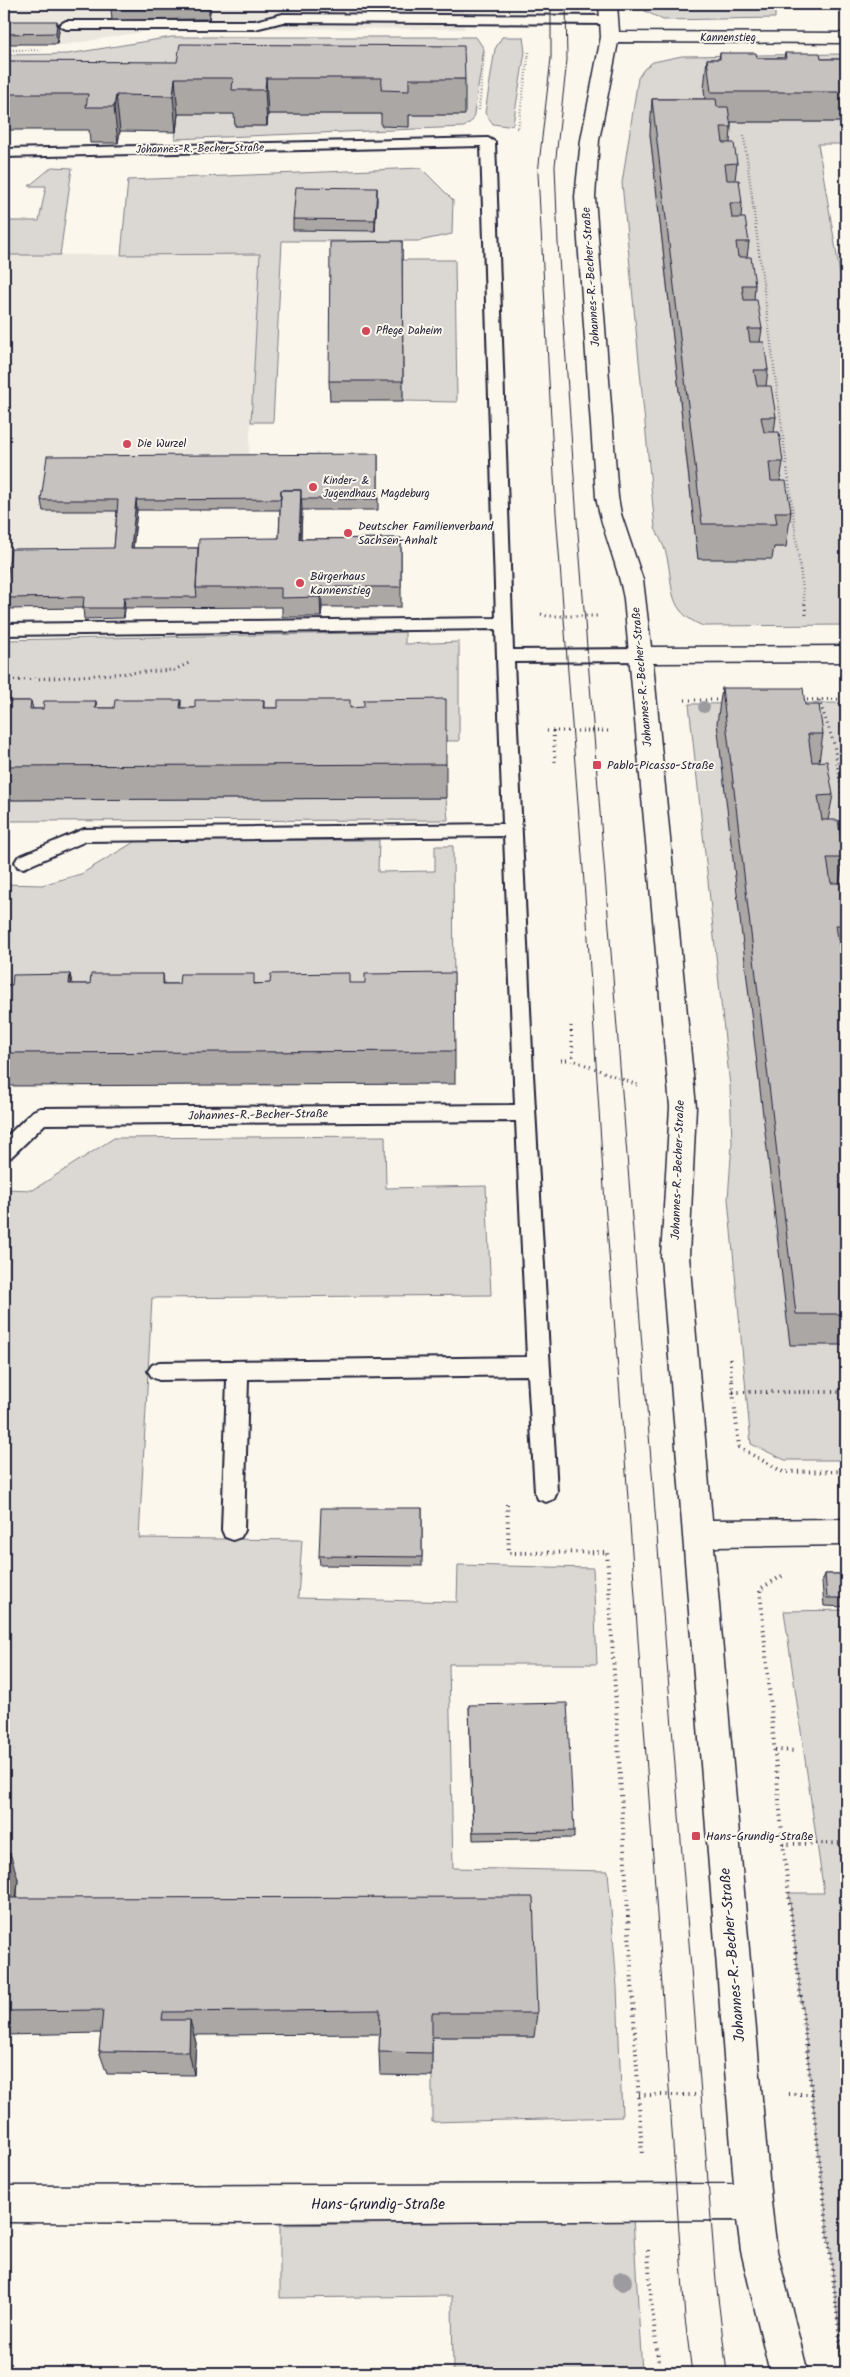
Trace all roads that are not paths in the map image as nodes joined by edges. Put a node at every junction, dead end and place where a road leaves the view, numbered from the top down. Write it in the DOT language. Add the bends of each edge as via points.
graph roads {
  1 [pos="609,20"];
  2 [pos="66,25"];
  3 [pos="846,38"];
  4 [pos="4,154"];
  5 [pos="503,616"];
  6 [pos="4,629"];
  7 [pos="846,654"];
  8 [pos="641,655"];
  9 [pos="504,656"];
  10 [pos="513,830"];
  11 [pos="24,862"];
  12 [pos="525,1114"];
  13 [pos="4,1151"];
  14 [pos="537,1366"];
  15 [pos="238,1370"];
  16 [pos="159,1371"];
  17 [pos="546,1492"];
  18 [pos="233,1530"];
  19 [pos="846,1532"];
  20 [pos="699,1534"];
  21 [pos="753,2202"];
  22 [pos="4,2204"];
  23 [pos="788,2373"];
  1 -- 2 [label="lane" via="297,18 256,25"];
  1 -- 3 [label="street, Kannenstieg"];
  1 -- 8 [label="street, Johannes-R.-Becher-Straße" via="584,197 610,514 635,599"];
  4 -- 5 [label="lane, Johannes-R.-Becher-Straße" via="488,142"];
  5 -- 6 [label="lane"];
  5 -- 9 [label="lane, Johannes-R.-Becher-Straße"];
  7 -- 8 [label="street"];
  8 -- 9 [label="lane"];
  8 -- 20 [label="street, Johannes-R.-Becher-Straße" via="681,1088 682,1144 675,1256"];
  9 -- 10 [label="lane, Johannes-R.-Becher-Straße"];
  10 -- 11 [label="lane" via="84,835"];
  10 -- 12 [label="lane, Johannes-R.-Becher-Straße"];
  12 -- 13 [label="lane, Johannes-R.-Becher-Straße" via="40,1116"];
  12 -- 14 [label="lane, Johannes-R.-Becher-Straße"];
  14 -- 15 [label="lane"];
  14 -- 17 [label="lane, Johannes-R.-Becher-Straße"];
  15 -- 16 [label="lane"];
  15 -- 18 [label="lane"];
  19 -- 20 [label="street"];
  20 -- 21 [label="street, Johannes-R.-Becher-Straße"];
  21 -- 22 [label="street, Hans-Grundig-Straße"];
  21 -- 23 [label="street, Johannes-R.-Becher-Straße" via="759,2251"];
}
